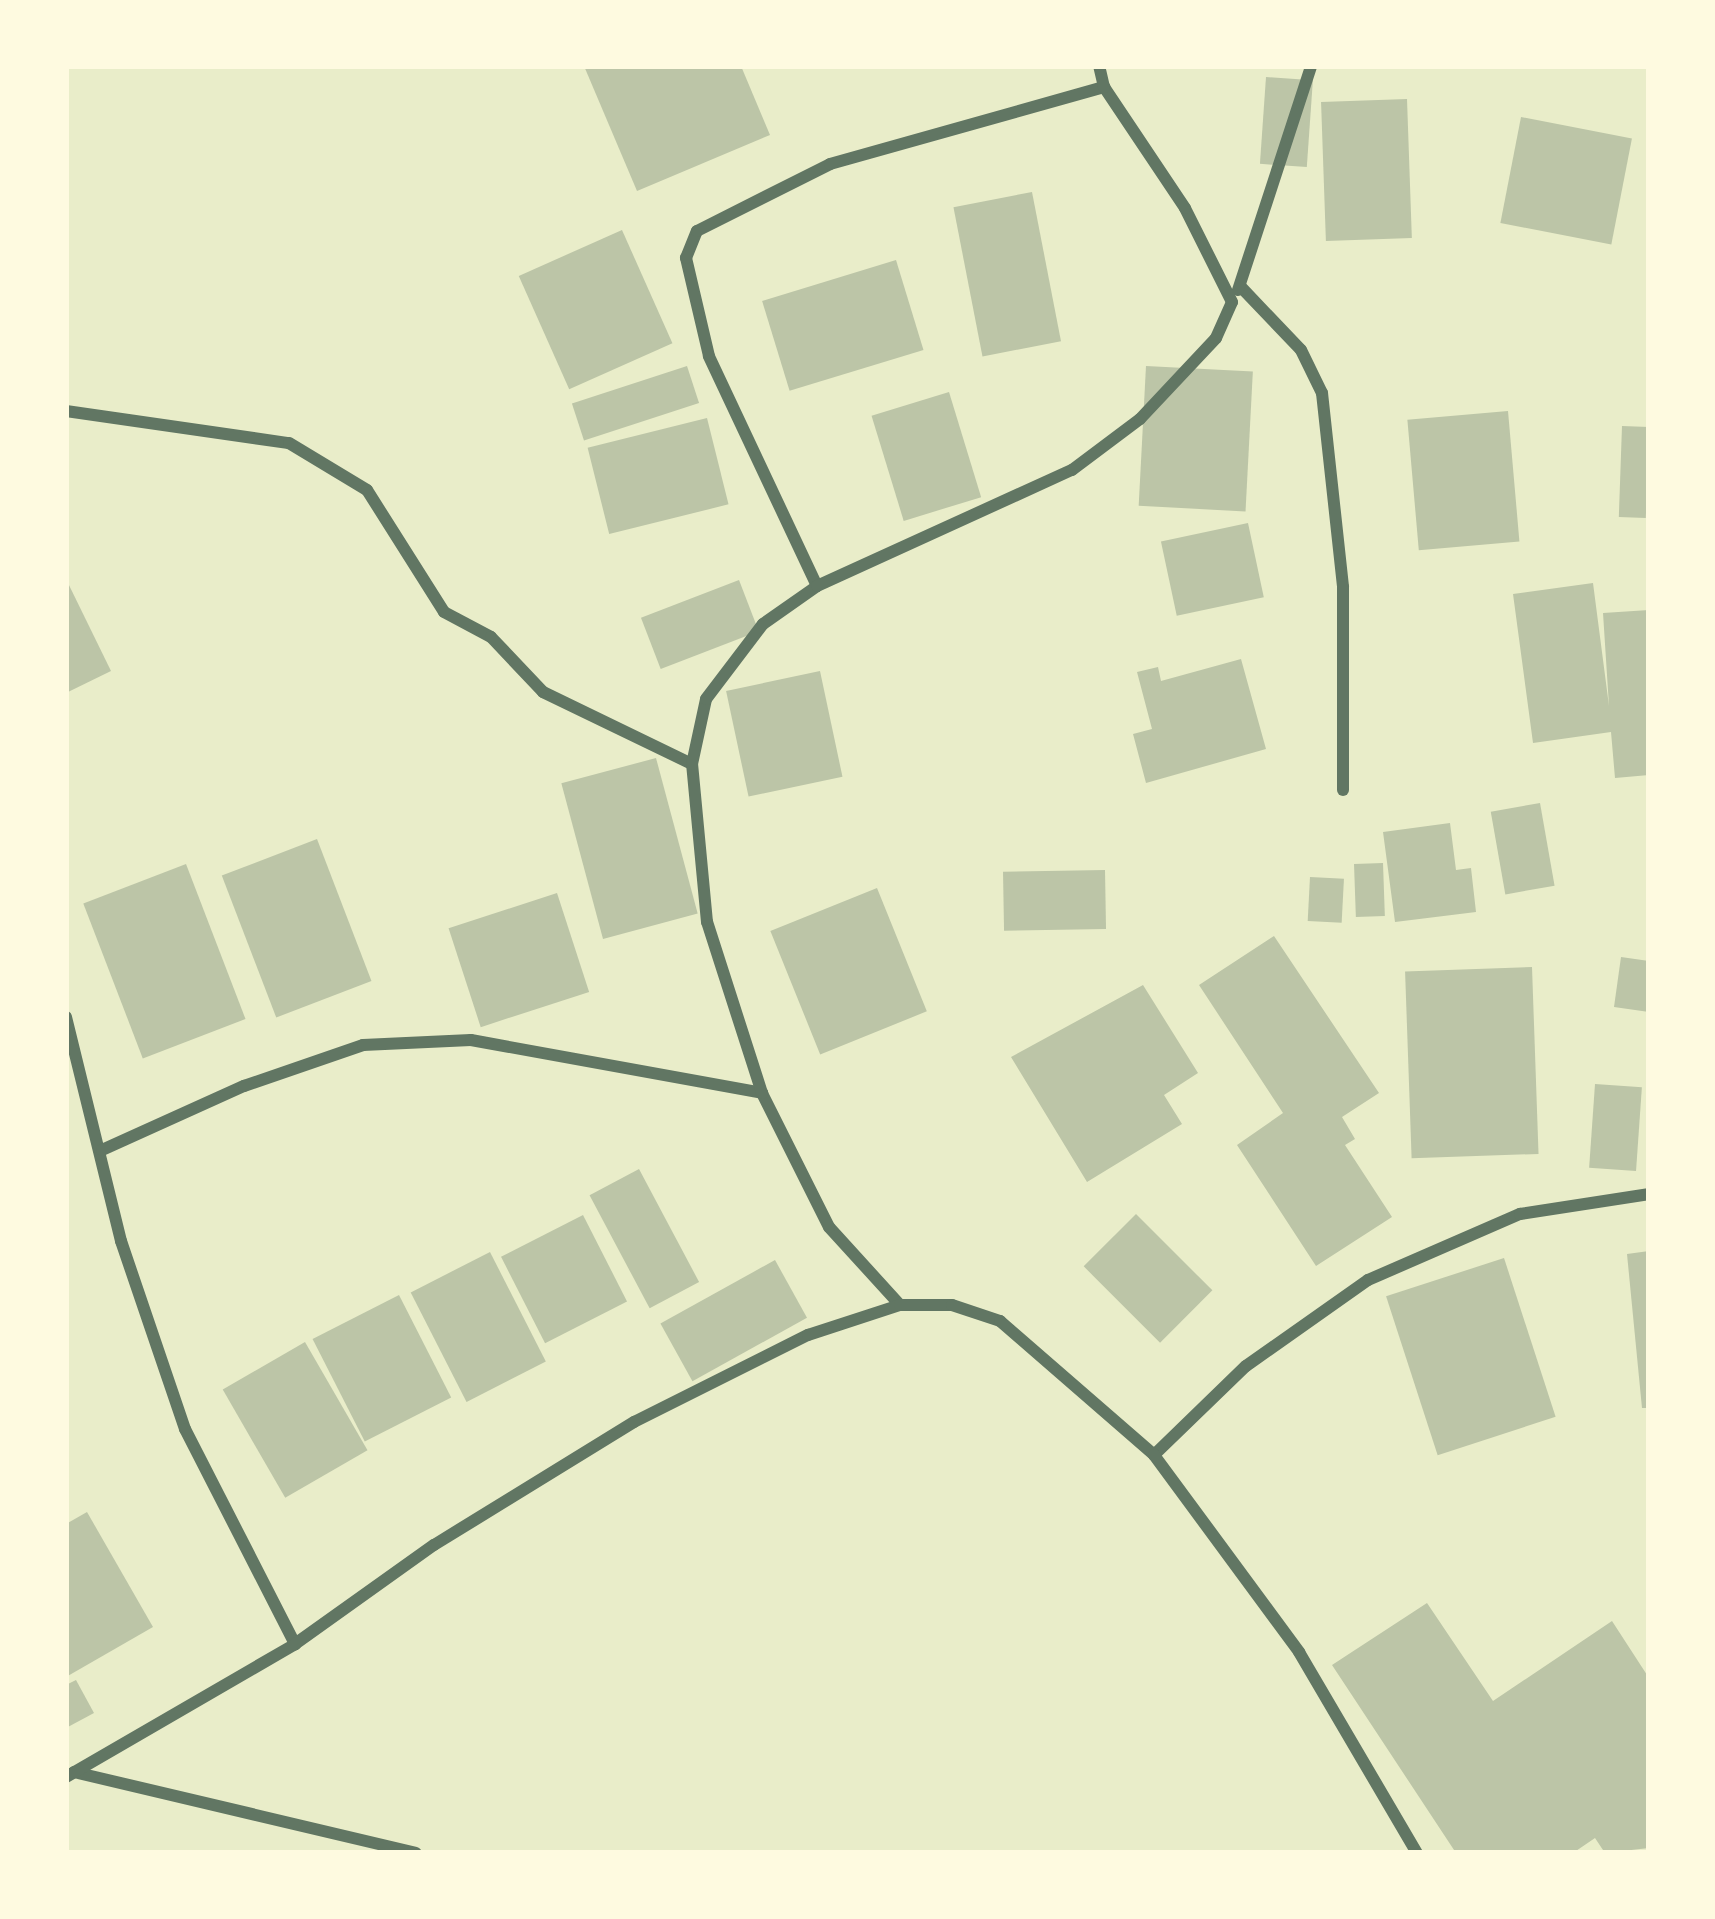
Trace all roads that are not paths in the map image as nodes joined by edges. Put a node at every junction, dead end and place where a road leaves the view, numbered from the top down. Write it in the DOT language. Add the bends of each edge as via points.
graph roads {
  1 [pos="1099,66"];
  2 [pos="1311,66"];
  3 [pos="1103,87"];
  4 [pos="1240,286"];
  5 [pos="1232,302"];
  6 [pos="66,411"];
  7 [pos="817,586"];
  8 [pos="692,764"];
  9 [pos="1343,790"];
  10 [pos="66,1017"];
  11 [pos="762,1094"];
  12 [pos="102,1150"];
  13 [pos="1649,1194"];
  14 [pos="900,1305"];
  15 [pos="1154,1455"];
  16 [pos="295,1643"];
  17 [pos="70,1774"];
  18 [pos="416,1853"];
  19 [pos="1417,1853"];
  1 -- 3 [label="street"];
  2 -- 4 [label="street"];
  3 -- 5 [label="street" via="1184,208"];
  3 -- 7 [label="street" via="830,164 697,231 686,258 709,356"];
  4 -- 5 [label="street"];
  4 -- 9 [label="street" via="1301,350 1322,393 1343,586"];
  5 -- 7 [label="street" via="1216,338 1140,419 1072,470"];
  6 -- 8 [label="street" via="289,443 367,490 444,612 490,637 543,692"];
  7 -- 8 [label="street" via="730,658 706,699"];
  8 -- 11 [label="street" via="706,922"];
  10 -- 12 [label="street"];
  11 -- 12 [label="street" via="471,1040 363,1046 244,1086"];
  11 -- 14 [label="street" via="829,1227"];
  12 -- 16 [label="street" via="121,1241 185,1429"];
  13 -- 15 [label="street" via="1520,1214 1367,1280 1246,1366"];
  14 -- 15 [label="street" via="952,1305 1000,1321"];
  14 -- 16 [label="street" via="808,1335 634,1422 434,1545"];
  15 -- 19 [label="street" via="1299,1652"];
  16 -- 17 [label="street"];
  17 -- 18 [label="street"];
}
